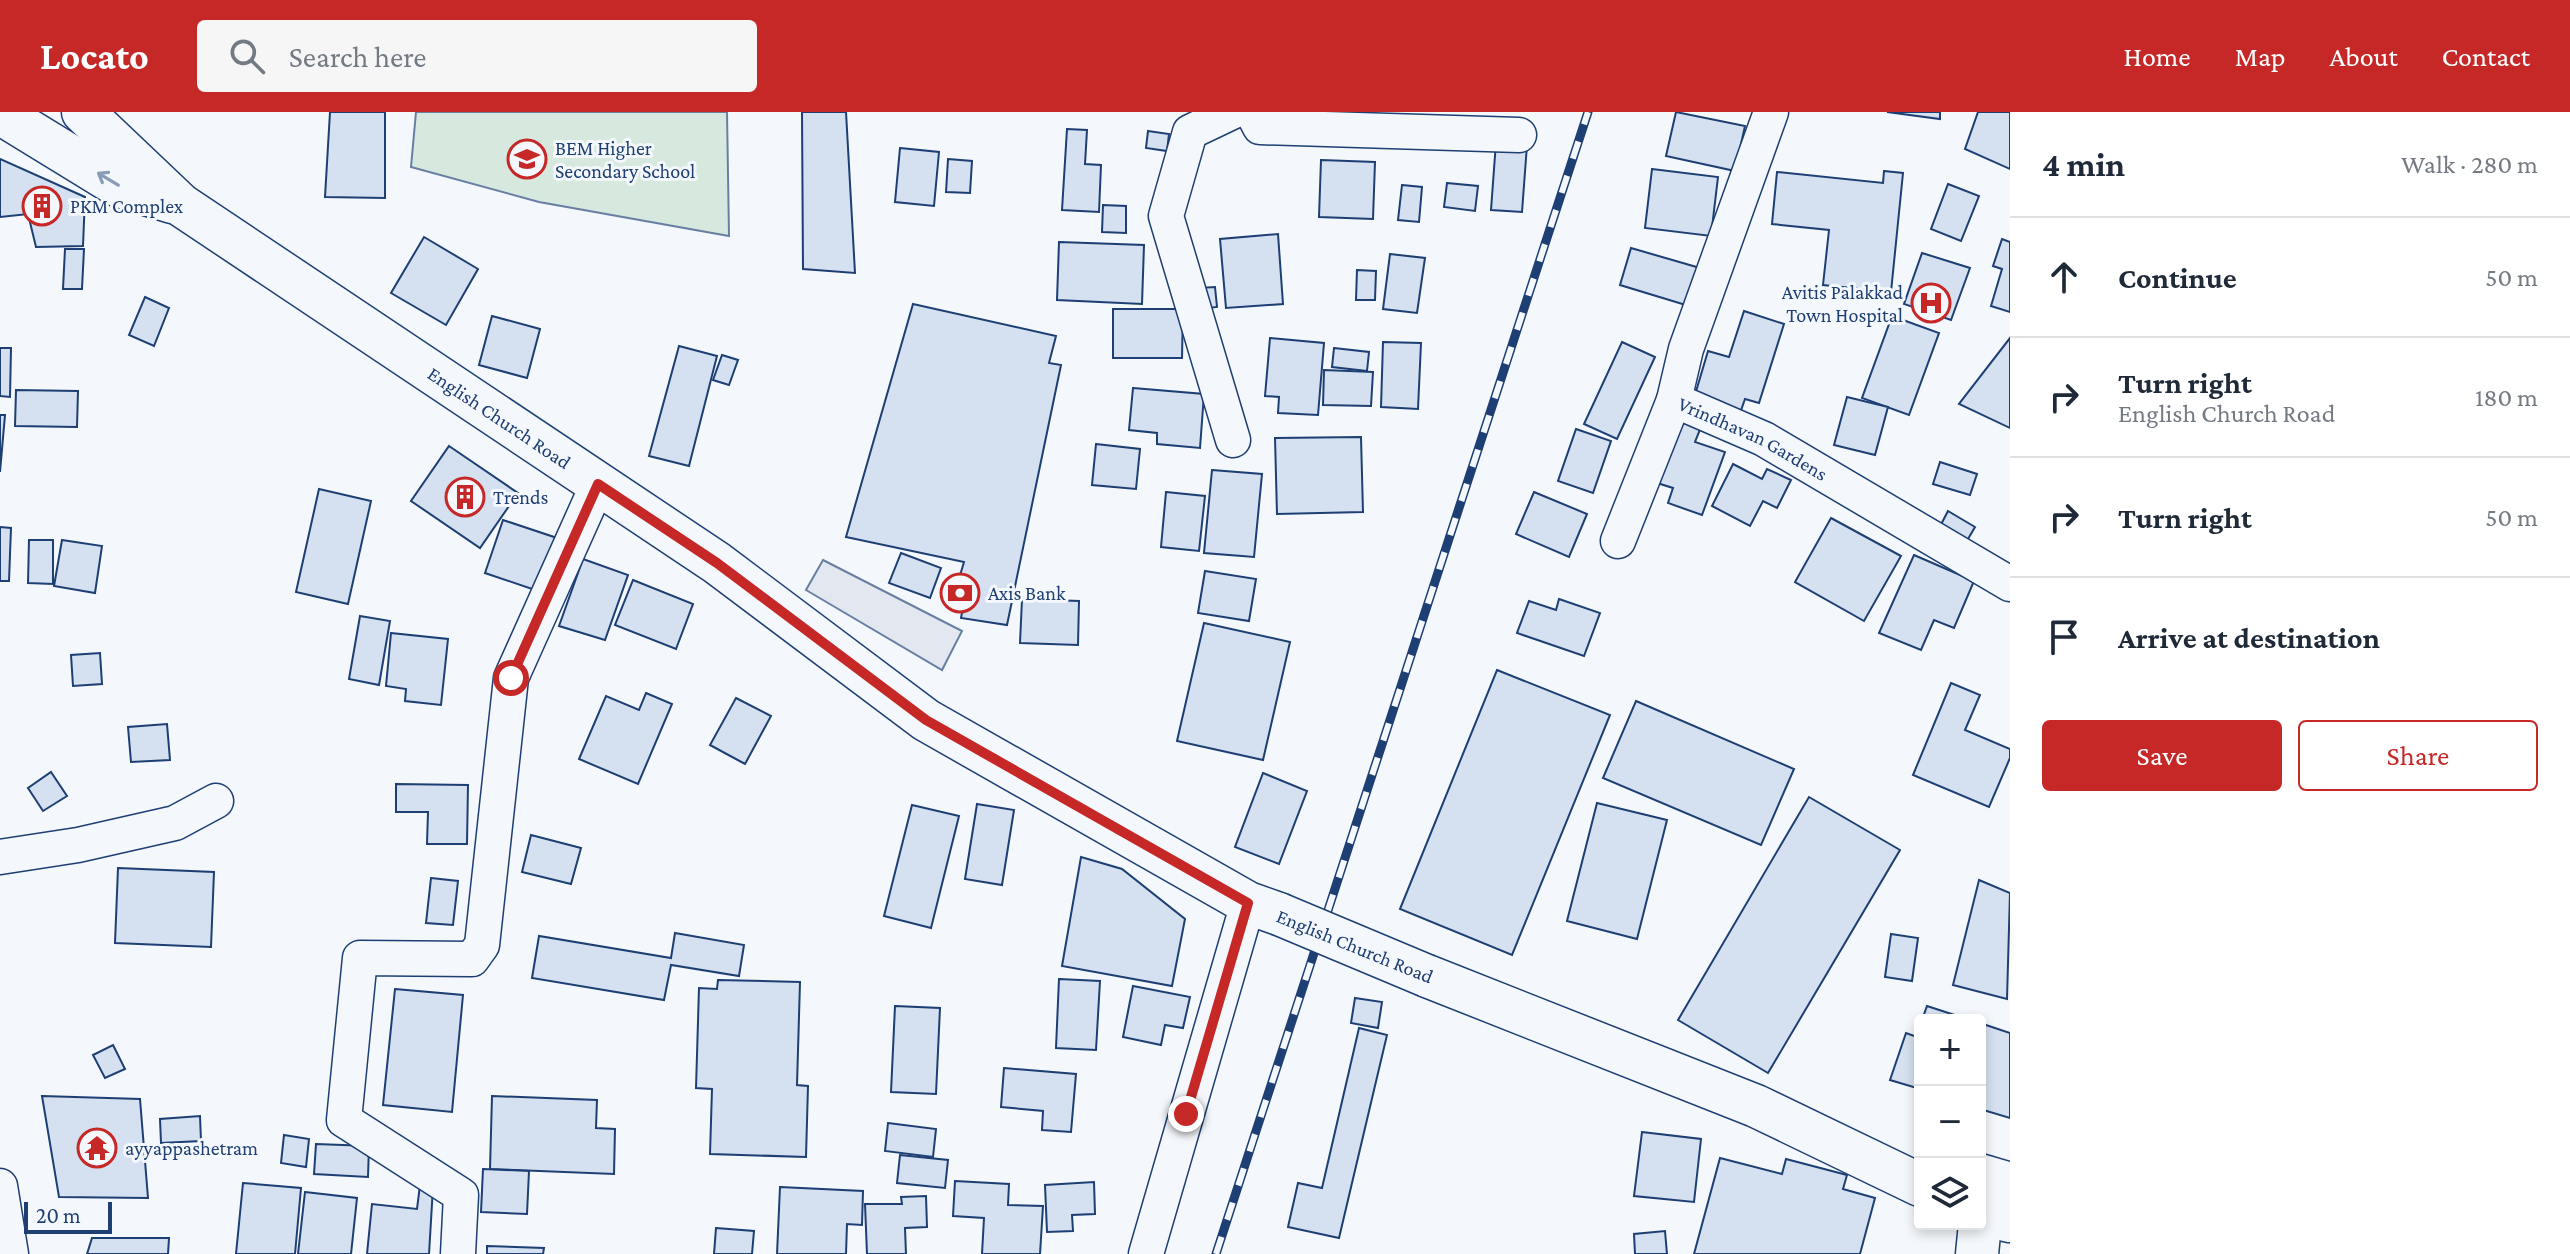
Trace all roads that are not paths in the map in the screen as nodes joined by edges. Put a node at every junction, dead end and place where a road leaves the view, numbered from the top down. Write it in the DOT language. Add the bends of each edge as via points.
graph roads {
  1 [pos="83,112"];
  2 [pos="1232,112"];
  3 [pos="1252,112"];
  4 [pos="1771,112"];
  5 [pos="0,113"];
  6 [pos="1519,135"];
  7 [pos="181,205"];
  8 [pos="1674,400"];
  9 [pos="1233,440"];
  10 [pos="598,484"];
  11 [pos="1618,541"];
  12 [pos="2010,584"];
  13 [pos="216,801"];
  14 [pos="0,857"];
  15 [pos="1264,908"];
  16 [pos="1756,1106"];
  17 [pos="1914,1155"];
  18 [pos="1986,1177"];
  19 [pos="1914,1182"];
  20 [pos="2010,1184"];
  21 [pos="0,1186"];
  22 [pos="1986,1215"];
  23 [pos="2010,1221"];
  24 [pos="1979,1230"];
  25 [pos="11,1254"];
  26 [pos="458,1254"];
  27 [pos="1146,1254"];
  28 [pos="1977,1254"];
  1 -- 7 [label="main road, English Church Road"];
  2 -- 9 [label="street" via="1190,132 1166,216"];
  3 -- 6 [label="street" via="1260,127"];
  4 -- 8 [label="street, Vrindhavan Gardens" via="1686,349"];
  7 -- 5 [label="main road, English Church Road, one-way" via="119,186"];
  7 -- 10 [label="main road, English Church Road"];
  8 -- 11 [label="street"];
  8 -- 12 [label="street, Vrindhavan Gardens" via="1764,439"];
  10 -- 15 [label="main road, English Church Road" via="717,563 926,720"];
  10 -- 26 [label="street" via="511,678 482,945 472,959 360,958 344,1120 461,1195"];
  13 -- 14 [label="street" via="175,823"];
  15 -- 16 [label="main road, English Church Road, bridge"];
  15 -- 27 [label="street"];
  16 -- 17 [label="main road, English Church Road"];
  16 -- 19 [label="main road, English Church Road"];
  18 -- 20 [label="main road"];
  21 -- 25 [label="street"];
  22 -- 23 [label="main road"];
  24 -- 28 [label="main road"];
}
